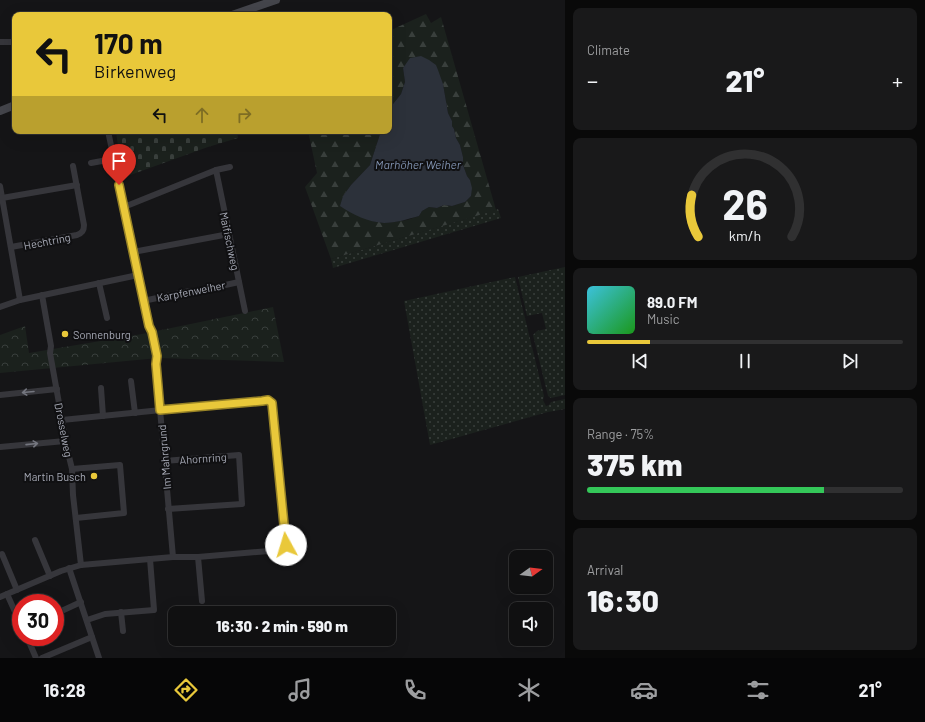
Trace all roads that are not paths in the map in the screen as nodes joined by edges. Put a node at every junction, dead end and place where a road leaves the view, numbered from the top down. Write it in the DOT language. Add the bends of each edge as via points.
graph roads {
  1 [pos="276,0"];
  2 [pos="241,12"];
  3 [pos="0,42"];
  4 [pos="12,42"];
  5 [pos="12,106"];
  6 [pos="0,111"];
  7 [pos="109,134"];
  8 [pos="113,159"];
  9 [pos="91,164"];
  10 [pos="74,166"];
  11 [pos="230,167"];
  12 [pos="216,170"];
  13 [pos="77,185"];
  14 [pos="0,186"];
  15 [pos="2,198"];
  16 [pos="124,207"];
  17 [pos="229,234"];
  18 [pos="11,248"];
  19 [pos="133,252"];
  20 [pos="138,275"];
  21 [pos="239,282"];
  22 [pos="99,283"];
  23 [pos="42,295"];
  24 [pos="20,300"];
  25 [pos="143,301"];
  26 [pos="0,307"];
  27 [pos="245,311"];
  28 [pos="107,318"];
  29 [pos="132,381"];
  30 [pos="101,388"];
  31 [pos="57,389"];
  32 [pos="0,395"];
  33 [pos="160,410"];
  34 [pos="135,413"];
  35 [pos="103,416"];
  36 [pos="62,420"];
  37 [pos="65,441"];
  38 [pos="0,447"];
  39 [pos="164,461"];
  40 [pos="72,469"];
  41 [pos="168,509"];
  42 [pos="76,518"];
  43 [pos="35,540"];
  44 [pos="2,554"];
  45 [pos="173,557"];
  46 [pos="198,557"];
  47 [pos="150,559"];
  48 [pos="81,565"];
  49 [pos="69,568"];
  50 [pos="50,576"];
  51 [pos="17,590"];
  52 [pos="7,594"];
  53 [pos="0,597"];
  54 [pos="202,601"];
  55 [pos="80,602"];
  56 [pos="12,605"];
  57 [pos="64,610"];
  58 [pos="121,612"];
  59 [pos="86,620"];
  60 [pos="123,631"];
  61 [pos="92,637"];
  62 [pos="31,646"];
  63 [pos="36,658"];
  64 [pos="42,658"];
  65 [pos="99,658"];
  1 -- 2 [label="main road"];
  3 -- 4 [label="street"];
  5 -- 6 [label="main road"];
  7 -- 8 [label="street, Im Mahrgrund"];
  8 -- 9 [label="street"];
  8 -- 16 [label="street, Im Mahrgrund"];
  10 -- 13 [label="street, Hechtring"];
  11 -- 12 [label="street"];
  12 -- 16 [label="street"];
  12 -- 17 [label="street, Maifischweg"];
  13 -- 15 [label="street"];
  13 -- 18 [label="street, Hechtring" via="84,225 82,233"];
  14 -- 15 [label="street"];
  15 -- 18 [label="street"];
  16 -- 19 [label="street, Im Mahrgrund"];
  17 -- 19 [label="street"];
  17 -- 21 [label="street, Maifischweg"];
  18 -- 24 [label="street"];
  19 -- 20 [label="street, Im Mahrgrund"];
  20 -- 22 [label="street"];
  20 -- 25 [label="street, Im Mahrgrund"];
  21 -- 25 [label="street, Karpfenweiher"];
  21 -- 27 [label="street, Maifischweg"];
  22 -- 23 [label="street"];
  22 -- 28 [label="street"];
  23 -- 24 [label="street"];
  23 -- 31 [label="street, Drosselweg"];
  24 -- 26 [label="street"];
  25 -- 33 [label="street, Im Mahrgrund" via="157,356"];
  29 -- 34 [label="street"];
  30 -- 35 [label="street"];
  31 -- 32 [label="street, one-way"];
  31 -- 36 [label="street, Drosselweg"];
  33 -- 34 [label="street"];
  33 -- 39 [label="street, Im Mahrgrund"];
  33 -- 46 [label="street" via="268,400 272,403 286,545 281,550"];
  34 -- 35 [label="street"];
  35 -- 36 [label="street"];
  36 -- 37 [label="street, Drosselweg"];
  38 -- 37 [label="street, one-way"];
  37 -- 40 [label="street, Drosselweg"];
  39 -- 41 [label="street, Im Mahrgrund"];
  39 -- 41 [label="street, Ahornring" via="239,455 242,504"];
  40 -- 42 [label="street, Drosselweg"];
  40 -- 42 [label="street" via="120,465 124,514"];
  41 -- 45 [label="street, Im Mahrgrund"];
  42 -- 48 [label="street, Drosselweg"];
  43 -- 50 [label="street"];
  44 -- 51 [label="street"];
  45 -- 46 [label="street"];
  45 -- 47 [label="street"];
  46 -- 54 [label="street"];
  47 -- 48 [label="street"];
  47 -- 58 [label="street" via="154,610"];
  48 -- 49 [label="street"];
  49 -- 50 [label="street"];
  49 -- 55 [label="street"];
  50 -- 51 [label="street"];
  51 -- 52 [label="street"];
  52 -- 53 [label="street"];
  52 -- 56 [label="street"];
  55 -- 57 [label="street"];
  55 -- 59 [label="street"];
  58 -- 59 [label="street"];
  58 -- 60 [label="street"];
  59 -- 61 [label="street"];
  61 -- 64 [label="street"];
  61 -- 65 [label="street"];
  62 -- 63 [label="street"];
}
